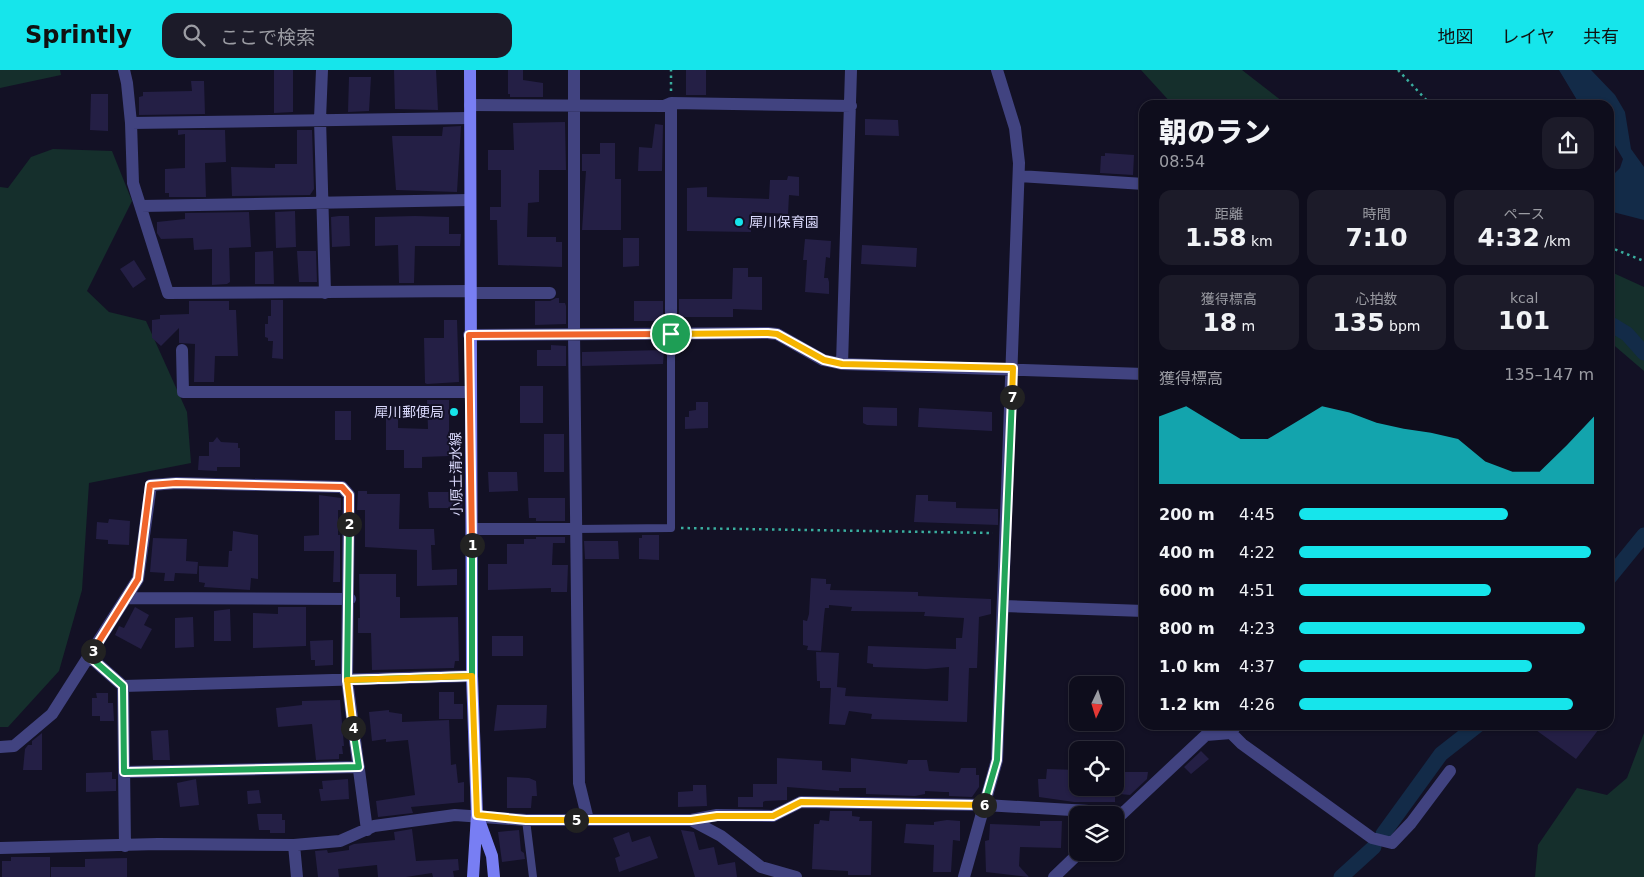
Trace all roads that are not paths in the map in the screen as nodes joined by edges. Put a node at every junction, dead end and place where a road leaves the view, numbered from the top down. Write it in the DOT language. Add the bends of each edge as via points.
graph roads {
  1 [pos="124,70"];
  2 [pos="322,70"];
  3 [pos="470,70"];
  4 [pos="574,70"];
  5 [pos="851,70"];
  6 [pos="997,70"];
  7 [pos="671,103"];
  8 [pos="470,105"];
  9 [pos="573,106"];
  10 [pos="851,106"];
  11 [pos="469,118"];
  12 [pos="320,119"];
  13 [pos="131,123"];
  14 [pos="1018,176"];
  15 [pos="1139,184"];
  16 [pos="469,200"];
  17 [pos="322,203"];
  18 [pos="141,206"];
  19 [pos="470,292"];
  20 [pos="325,293"];
  21 [pos="550,293"];
  22 [pos="574,334"];
  23 [pos="671,334"];
  24 [pos="469,335"];
  25 [pos="182,350"];
  26 [pos="842,364"];
  27 [pos="1013,368"];
  28 [pos="1139,374"];
  29 [pos="470,392"];
  30 [pos="472,529"];
  31 [pos="575,529"];
  32 [pos="127,598"];
  33 [pos="350,599"];
  34 [pos="1004,606"];
  35 [pos="1139,611"];
  36 [pos="90,657"];
  37 [pos="472,676"];
  38 [pos="347,680"];
  39 [pos="123,686"];
  40 [pos="1229,730"];
  41 [pos="1235,730"];
  42 [pos="0,747"];
  43 [pos="359,767"];
  44 [pos="1450,771"];
  45 [pos="124,772"];
  46 [pos="985,805"];
  47 [pos="1124,811"];
  48 [pos="1069,812"];
  49 [pos="477,815"];
  50 [pos="526,820"];
  51 [pos="588,820"];
  52 [pos="691,820"];
  53 [pos="367,830"];
  54 [pos="294,845"];
  55 [pos="125,846"];
  56 [pos="0,848"];
  57 [pos="1071,861"];
  58 [pos="760,872"];
  59 [pos="297,877"];
  60 [pos="473,877"];
  61 [pos="494,877"];
  62 [pos="533,877"];
  63 [pos="796,877"];
  64 [pos="964,877"];
  65 [pos="1054,877"];
  1 -- 13 [label="street"];
  2 -- 12 [label="street"];
  3 -- 8 [label="main road, 小原土清水線"];
  4 -- 9 [label="street"];
  5 -- 10 [label="street"];
  6 -- 14 [label="street" via="1015,128"];
  7 -- 9 [label="street" via="664,106"];
  7 -- 10 [label="street"];
  7 -- 23 [label="street"];
  8 -- 9 [label="street"];
  8 -- 11 [label="main road, 小原土清水線"];
  9 -- 22 [label="street"];
  10 -- 26 [label="street"];
  11 -- 12 [label="street"];
  11 -- 16 [label="main road, 小原土清水線"];
  12 -- 13 [label="street"];
  12 -- 17 [label="street"];
  13 -- 18 [label="street" via="133,183"];
  14 -- 15 [label="street"];
  14 -- 27 [label="street"];
  16 -- 17 [label="street"];
  16 -- 19 [label="main road, 小原土清水線"];
  17 -- 18 [label="street"];
  17 -- 20 [label="street"];
  18 -- 20 [label="street" via="168,293"];
  19 -- 20 [label="street"];
  19 -- 21 [label="street"];
  19 -- 24 [label="main road, 小原土清水線"];
  22 -- 23 [label="street"];
  22 -- 24 [label="street"];
  22 -- 31 [label="street"];
  23 -- 26 [label="street" via="777,334 824,360"];
  23 -- 31 [label="lane" via="671,528"];
  24 -- 29 [label="main road, 小原土清水線"];
  25 -- 29 [label="street" via="184,392"];
  26 -- 27 [label="street"];
  27 -- 28 [label="street"];
  27 -- 34 [label="street"];
  29 -- 30 [label="main road, 小原土清水線"];
  30 -- 31 [label="street"];
  30 -- 37 [label="main road, 小原土清水線"];
  31 -- 51 [label="street" via="579,783"];
  32 -- 33 [label="street"];
  32 -- 33 [label="street" via="138,579 150,485 176,483 342,487 349,495"];
  32 -- 36 [label="street"];
  33 -- 38 [label="street"];
  34 -- 35 [label="street"];
  34 -- 46 [label="street" via="997,760"];
  36 -- 39 [label="street"];
  36 -- 42 [label="street" via="52,714 14,746"];
  37 -- 38 [label="street"];
  37 -- 49 [label="main road, 小原土清水線"];
  38 -- 39 [label="street"];
  38 -- 43 [label="street"];
  39 -- 45 [label="street"];
  40 -- 47 [label="street" via="1206,735"];
  41 -- 44 [label="street" via="1242,744 1372,838 1392,843"];
  43 -- 45 [label="street"];
  43 -- 53 [label="street"];
  45 -- 55 [label="street"];
  46 -- 48 [label="street"];
  46 -- 52 [label="street" via="801,802 773,816 717,816"];
  46 -- 64 [label="street"];
  49 -- 50 [label="street"];
  49 -- 53 [label="street" via="374,826"];
  49 -- 60 [label="main road, 小原土清水線"];
  49 -- 61 [label="main road" via="492,856"];
  50 -- 51 [label="street"];
  50 -- 62 [label="lane"];
  51 -- 52 [label="street"];
  52 -- 58 [label="street" via="721,836"];
  53 -- 54 [label="street" via="340,841"];
  54 -- 55 [label="street"];
  54 -- 59 [label="street"];
  55 -- 56 [label="street"];
  57 -- 65 [label="street"];
  58 -- 63 [label="street"];
}
